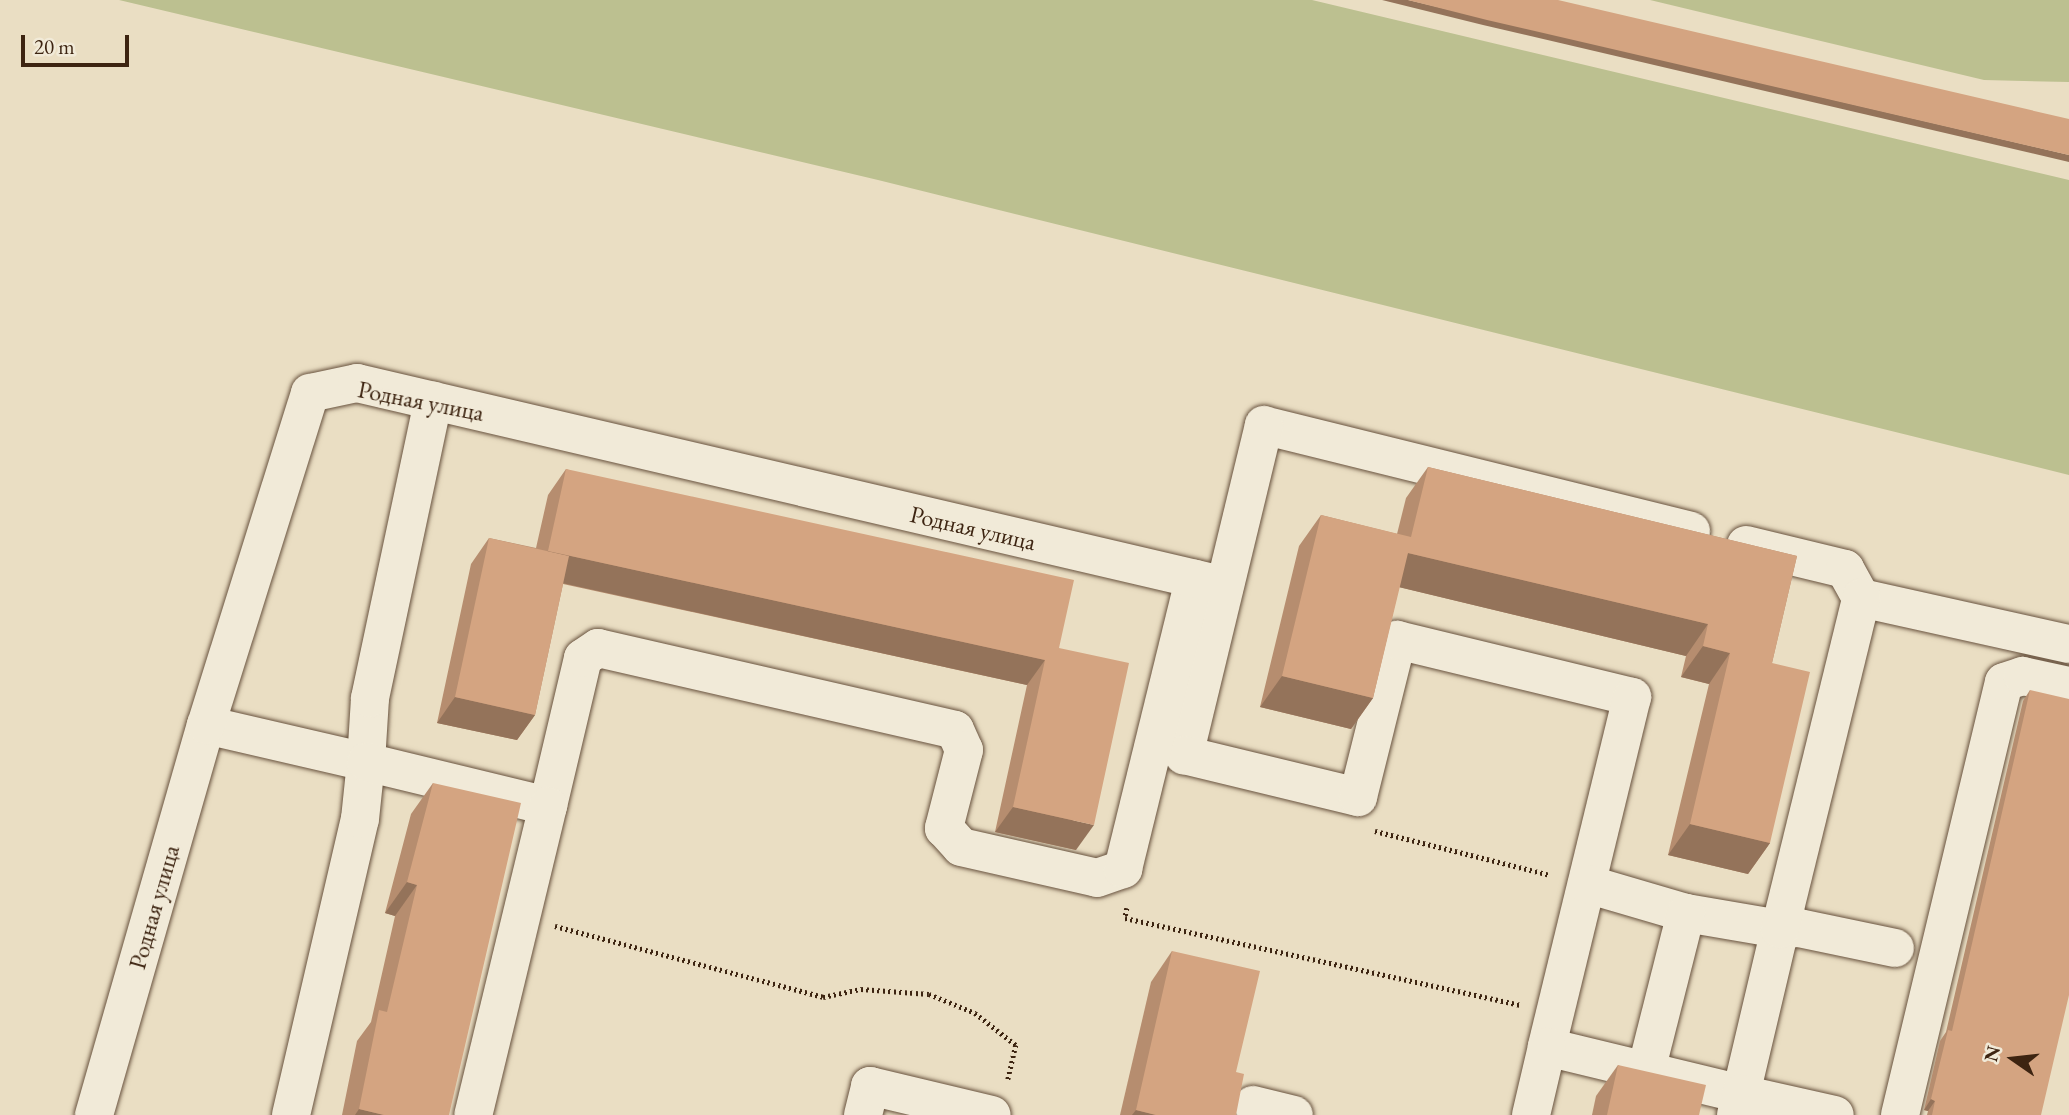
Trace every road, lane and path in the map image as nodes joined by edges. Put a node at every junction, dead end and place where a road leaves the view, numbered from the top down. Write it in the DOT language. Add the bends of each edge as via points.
graph roads {
  1 [pos="433,401"];
  2 [pos="1209,583"];
  3 [pos="1861,598"];
  4 [pos="2069,644"];
  5 [pos="2069,687"];
  6 [pos="206,725"];
  7 [pos="366,762"];
  8 [pos="548,806"];
  9 [pos="1587,884"];
  10 [pos="1128,905"];
  11 [pos="1686,913"];
  12 [pos="521,917"];
  13 [pos="1780,929"];
  14 [pos="1895,948"];
  15 [pos="1551,1030"];
  16 [pos="1646,1071"];
  17 [pos="999,1103"];
  18 [pos="1738,1104"];
  19 [pos="1253,1105"];
  20 [pos="94,1115"];
  21 [pos="291,1115"];
  22 [pos="473,1115"];
  23 [pos="863,1115"];
  24 [pos="1294,1115"];
  25 [pos="1531,1115"];
  26 [pos="1835,1115"];
  27 [pos="1900,1115"];
  1 -- 2 [label="street, Родная улица"];
  1 -- 6 [label="street, Родная улица" via="357,383 310,393"];
  1 -- 7 [label="street" via="370,698"];
  2 -- 3 [label="street" via="1264,425 1845,569"];
  2 -- 8 [label="street" via="1123,869 1097,878 961,847 944,828 964,750 955,730 598,648 583,658"];
  2 -- 9 [label="street" via="1184,755 1358,797 1397,640 1632,697"];
  3 -- 4 [label="street"];
  3 -- 13 [label="street"];
  5 -- 27 [label="street" via="2023,676 2004,682"];
  6 -- 7 [label="street"];
  6 -- 20 [label="street, Родная улица"];
  7 -- 8 [label="street"];
  7 -- 21 [label="street" via="360,818"];
  8 -- 12 [label="street"];
  9 -- 11 [label="street"];
  9 -- 15 [label="street"];
  10 -- 15 [label="path" via="1125,918"];
  11 -- 13 [label="street"];
  11 -- 16 [label="street"];
  12 -- 17 [label="path" via="823,997 861,989 929,994 975,1013 1016,1045"];
  12 -- 22 [label="street"];
  13 -- 14 [label="street" via="1799,928"];
  13 -- 18 [label="street"];
  15 -- 16 [label="street"];
  15 -- 25 [label="street"];
  16 -- 18 [label="street"];
  17 -- 23 [label="street" via="870,1086"];
  18 -- 26 [label="street"];
  19 -- 24 [label="street"];
}
